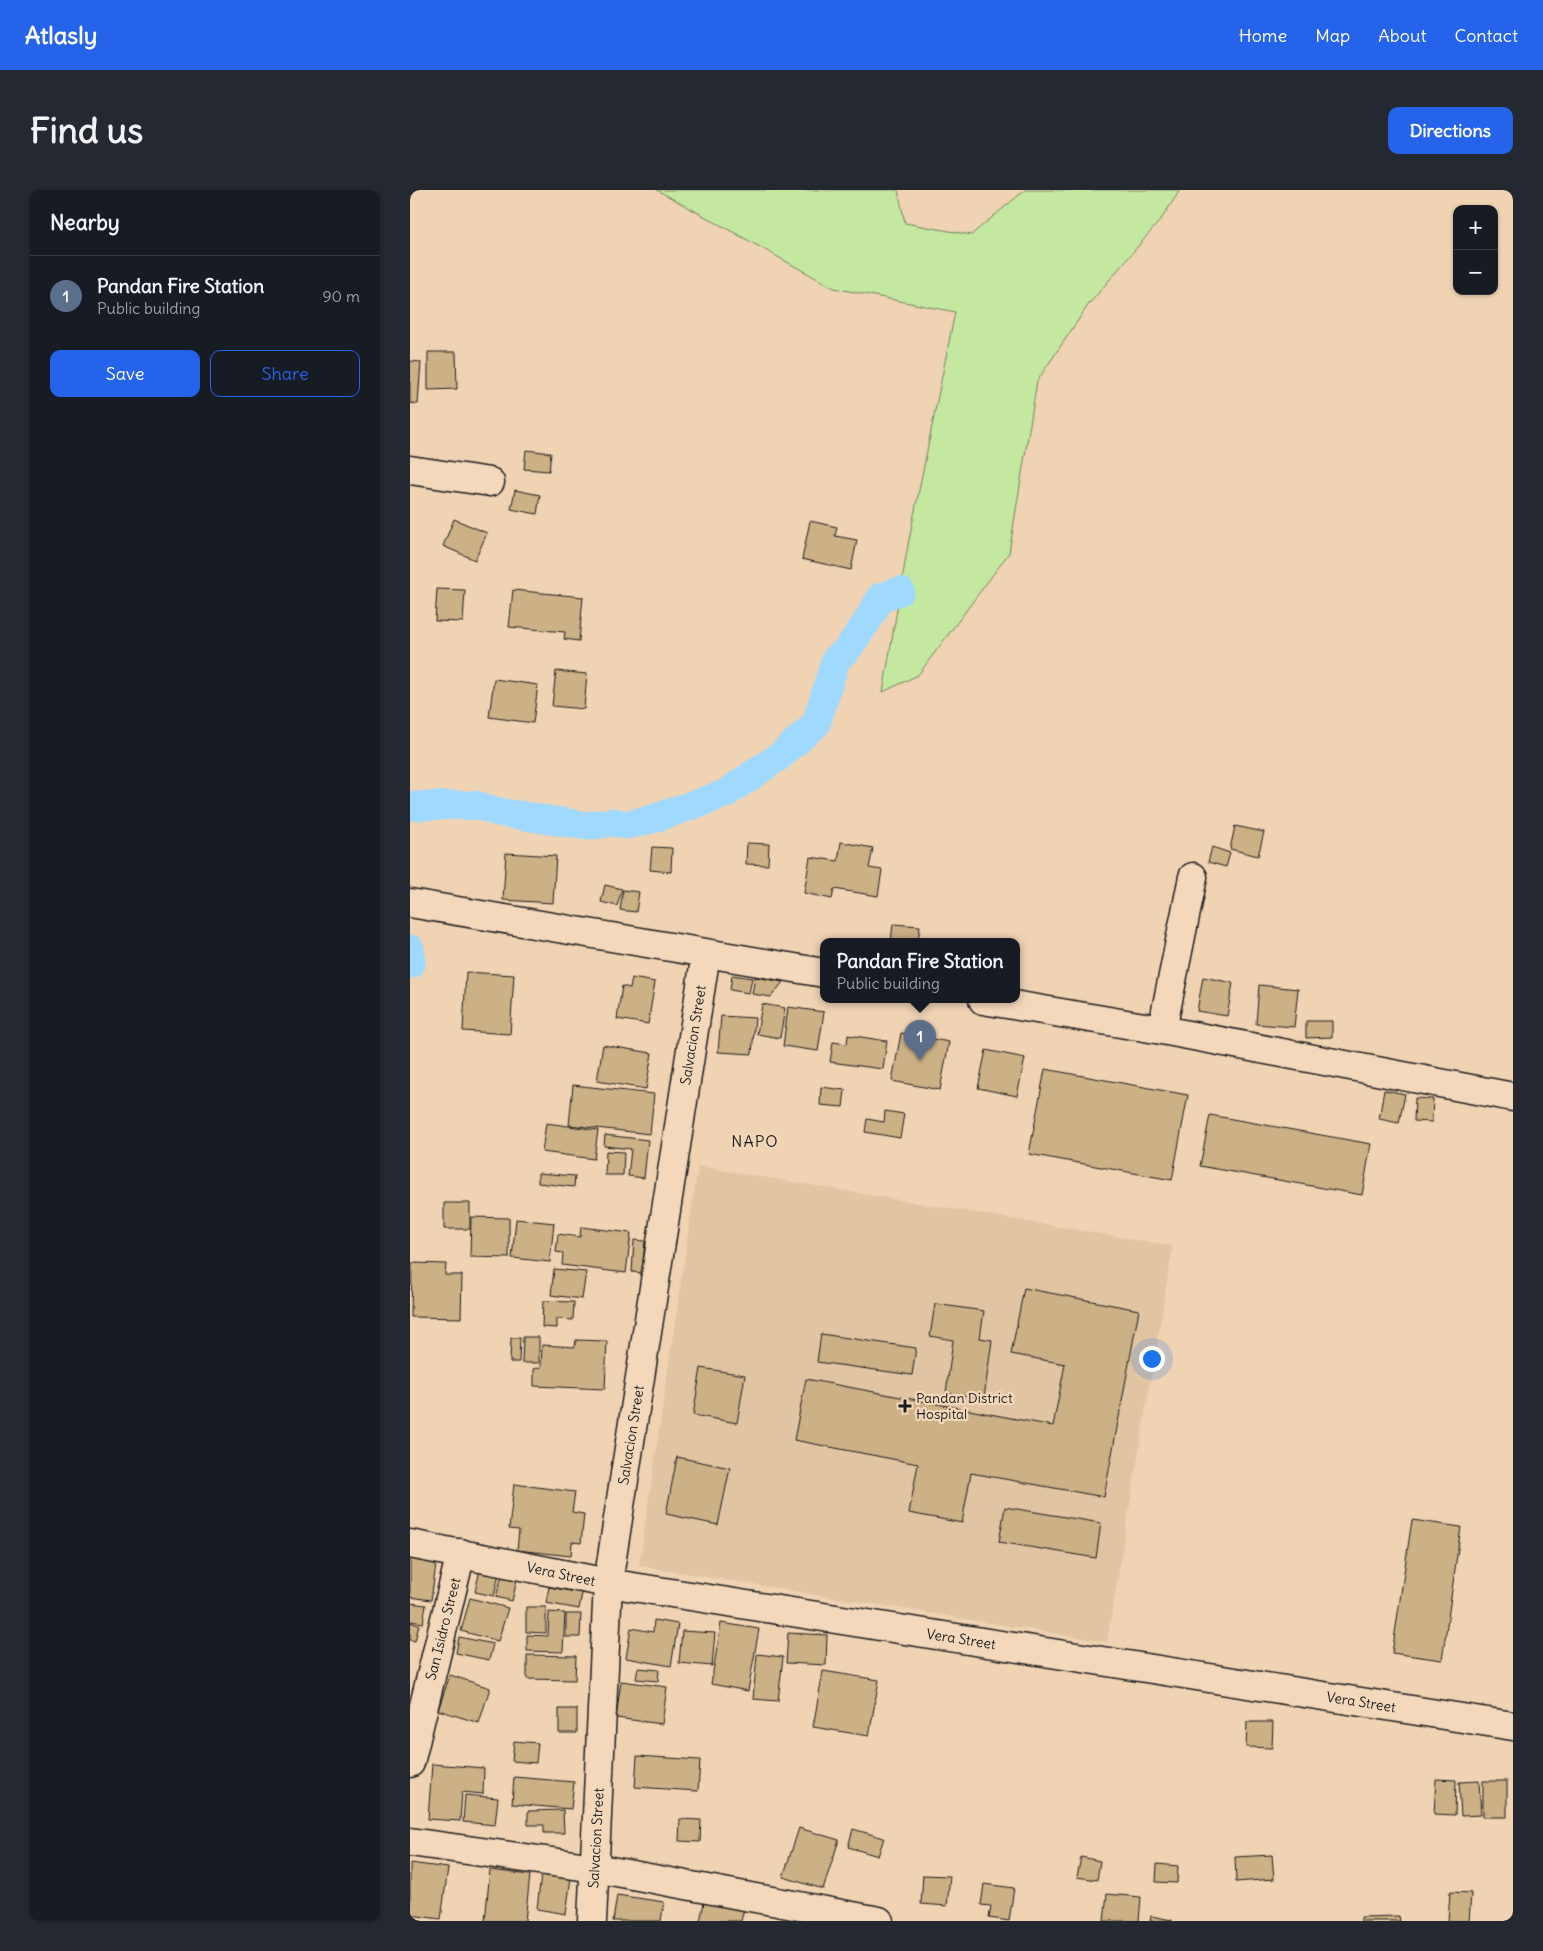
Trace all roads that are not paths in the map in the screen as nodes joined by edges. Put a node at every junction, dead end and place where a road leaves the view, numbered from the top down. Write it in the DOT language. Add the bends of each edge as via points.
graph roads {
  1 [pos="410,470"];
  2 [pos="490,482"];
  3 [pos="1193,877"];
  4 [pos="410,904"];
  5 [pos="706,953"];
  6 [pos="820,972"];
  7 [pos="1001,1003"];
  8 [pos="1162,1030"];
  9 [pos="1513,1096"];
  10 [pos="410,1544"];
  11 [pos="461,1553"];
  12 [pos="608,1583"];
  13 [pos="1513,1726"];
  14 [pos="410,1763"];
  15 [pos="410,1842"];
  16 [pos="595,1868"];
  17 [pos="592,1921"];
  18 [pos="879,1921"];
  1 -- 2 [label="street"];
  3 -- 8 [label="street"];
  4 -- 5 [label="street"];
  5 -- 6 [label="street"];
  5 -- 12 [label="street, Salvacion Street"];
  7 -- 8 [label="street"];
  8 -- 9 [label="street"];
  10 -- 11 [label="street, Vera Street"];
  11 -- 12 [label="street, Vera Street"];
  11 -- 14 [label="street, San Isidro Street"];
  12 -- 13 [label="street, Vera Street"];
  12 -- 16 [label="street, Salvacion Street"];
  15 -- 16 [label="street"];
  16 -- 17 [label="street, Salvacion Street"];
  16 -- 18 [label="street"];
}
